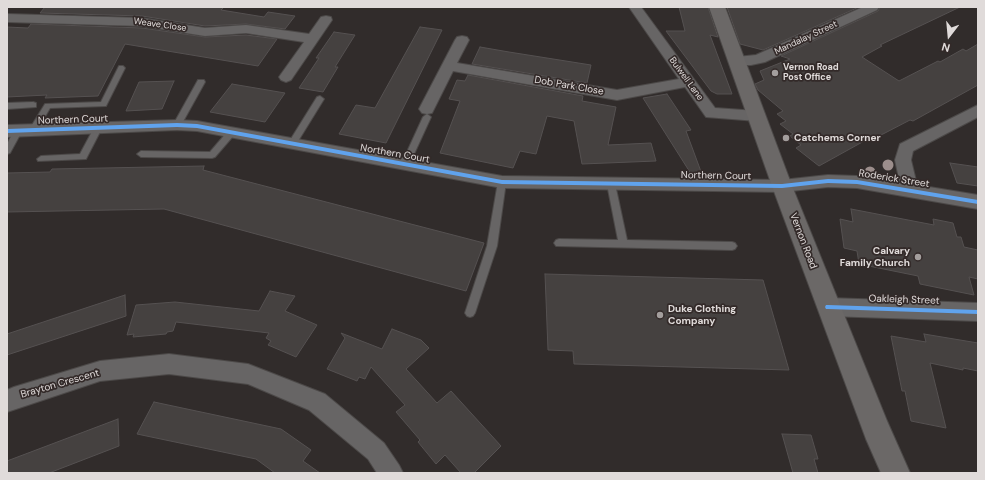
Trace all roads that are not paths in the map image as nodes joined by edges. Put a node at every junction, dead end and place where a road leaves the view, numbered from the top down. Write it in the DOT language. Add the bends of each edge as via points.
graph roads {
  1 [pos="13,7"];
  2 [pos="92,7"];
  3 [pos="635,7"];
  4 [pos="717,7"];
  5 [pos="873,7"];
  6 [pos="7,12"];
  7 [pos="7,18"];
  8 [pos="83,20"];
  9 [pos="326,20"];
  10 [pos="313,39"];
  11 [pos="462,40"];
  12 [pos="737,61"];
  13 [pos="449,66"];
  14 [pos="121,68"];
  15 [pos="286,77"];
  16 [pos="201,82"];
  17 [pos="688,82"];
  18 [pos="320,99"];
  19 [pos="33,105"];
  20 [pos="7,106"];
  21 [pos="978,110"];
  22 [pos="427,113"];
  23 [pos="756,116"];
  24 [pos="177,125"];
  25 [pos="98,128"];
  26 [pos="19,131"];
  27 [pos="231,133"];
  28 [pos="292,144"];
  29 [pos="7,151"];
  30 [pos="141,154"];
  31 [pos="41,159"];
  32 [pos="405,165"];
  33 [pos="502,182"];
  34 [pos="611,184"];
  35 [pos="782,186"];
  36 [pos="910,191"];
  37 [pos="978,202"];
  38 [pos="559,243"];
  39 [pos="623,244"];
  40 [pos="732,246"];
  41 [pos="828,307"];
  42 [pos="978,312"];
  43 [pos="470,313"];
  44 [pos="7,401"];
  45 [pos="391,473"];
  46 [pos="896,473"];
  1 -- 6 [label="street"];
  2 -- 8 [label="street"];
  3 -- 17 [label="street, Bulwell Lane"];
  4 -- 12 [label="main road, Vernon Road"];
  5 -- 12 [label="street, Mandalay Street" via="760,59"];
  7 -- 8 [label="street, Weave Close"];
  8 -- 10 [label="street, Weave Close" via="142,22 205,32 246,29"];
  9 -- 10 [label="street"];
  10 -- 15 [label="street"];
  11 -- 13 [label="street"];
  12 -- 23 [label="main road, Vernon Road"];
  13 -- 17 [label="street, Dob Park Close" via="618,95"];
  13 -- 22 [label="street"];
  14 -- 26 [label="lane" via="103,104 48,106"];
  16 -- 24 [label="lane"];
  17 -- 23 [label="street, Bulwell Lane" via="711,113"];
  18 -- 28 [label="lane"];
  19 -- 20 [label="lane"];
  21 -- 36 [label="street" via="906,148 903,160"];
  22 -- 32 [label="lane"];
  23 -- 35 [label="main road, Vernon Road"];
  24 -- 25 [label="street, Northern Court"];
  24 -- 27 [label="street, Northern Court"];
  25 -- 26 [label="street, Northern Court"];
  25 -- 31 [label="lane" via="83,157"];
  26 -- 29 [label="lane"];
  27 -- 28 [label="street, Northern Court"];
  27 -- 30 [label="lane" via="212,155"];
  28 -- 32 [label="street, Northern Court"];
  32 -- 33 [label="street, Northern Court"];
  33 -- 34 [label="street, Northern Court"];
  33 -- 43 [label="lane" via="492,246"];
  34 -- 35 [label="street, Northern Court"];
  34 -- 39 [label="lane"];
  35 -- 36 [label="street, Roderick Street" via="857,182"];
  35 -- 41 [label="main road, Vernon Road"];
  36 -- 37 [label="street, Roderick Street"];
  38 -- 39 [label="lane"];
  39 -- 40 [label="lane"];
  41 -- 42 [label="street, Oakleigh Street"];
  41 -- 46 [label="main road, Vernon Road"];
  44 -- 45 [label="street, Brayton Crescent" via="100,371 169,364 248,374 317,402 376,451"];
}
